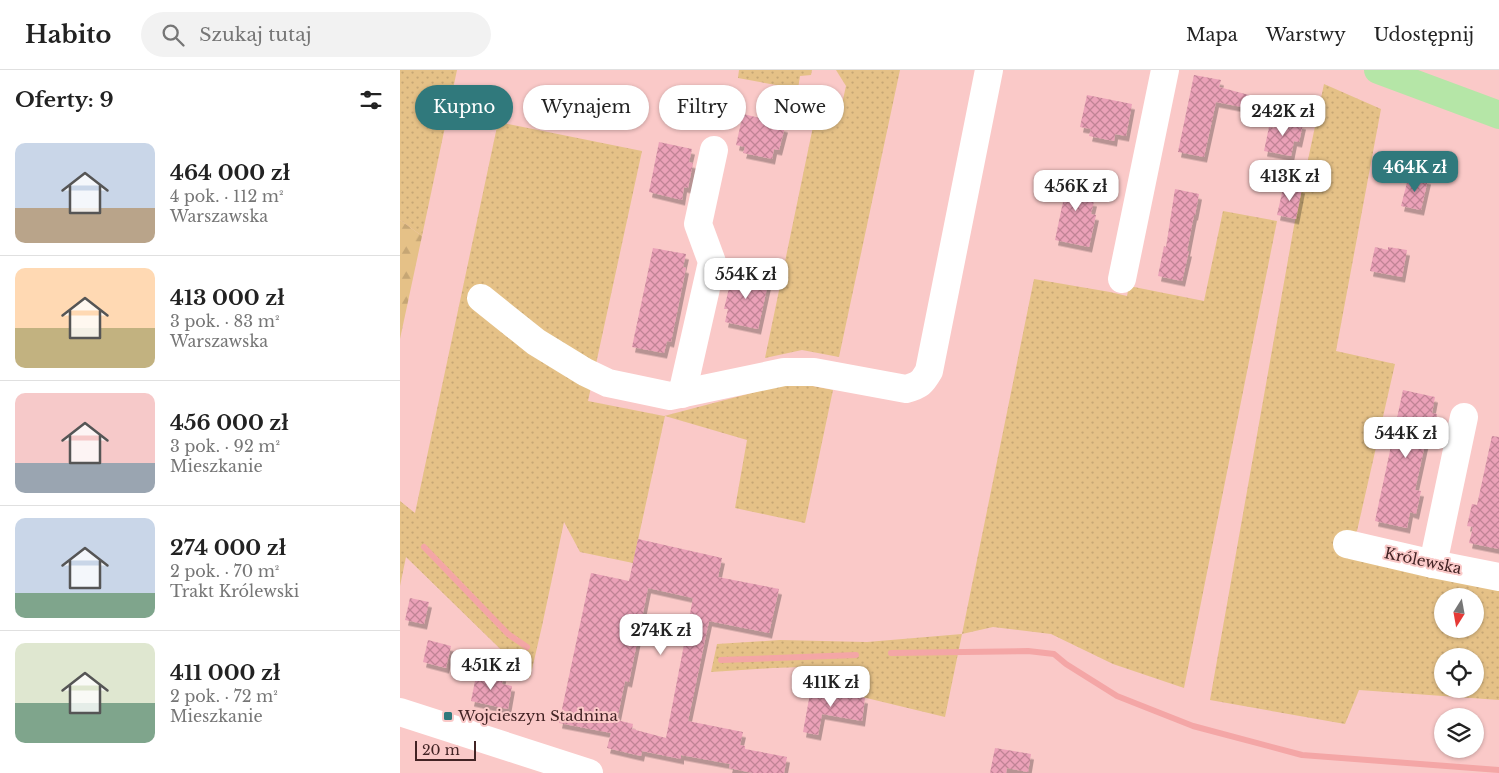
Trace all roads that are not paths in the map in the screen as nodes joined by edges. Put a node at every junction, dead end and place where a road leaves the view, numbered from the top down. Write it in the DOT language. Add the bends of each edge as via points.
graph roads {
  1 [pos="989,70"];
  2 [pos="1165,70"];
  3 [pos="1378,70"];
  4 [pos="1499,115"];
  5 [pos="714,150"];
  6 [pos="1122,279"];
  7 [pos="480,298"];
  8 [pos="682,394"];
  9 [pos="1464,417"];
  10 [pos="1347,544"];
  11 [pos="1433,564"];
  12 [pos="1499,577"];
  13 [pos="400,712"];
  14 [pos="589,773"];
  1 -- 8 [label="street" via="930,371 923,382 906,389 814,372 784,372"];
  2 -- 6 [label="street"];
  3 -- 4 [label="main road"];
  5 -- 8 [label="street" via="698,224 712,262"];
  7 -- 8 [label="street" via="536,342 608,383 670,396"];
  9 -- 11 [label="street"];
  10 -- 11 [label="street, Królewska"];
  11 -- 12 [label="street, Królewska"];
  13 -- 14 [label="street"];
}
